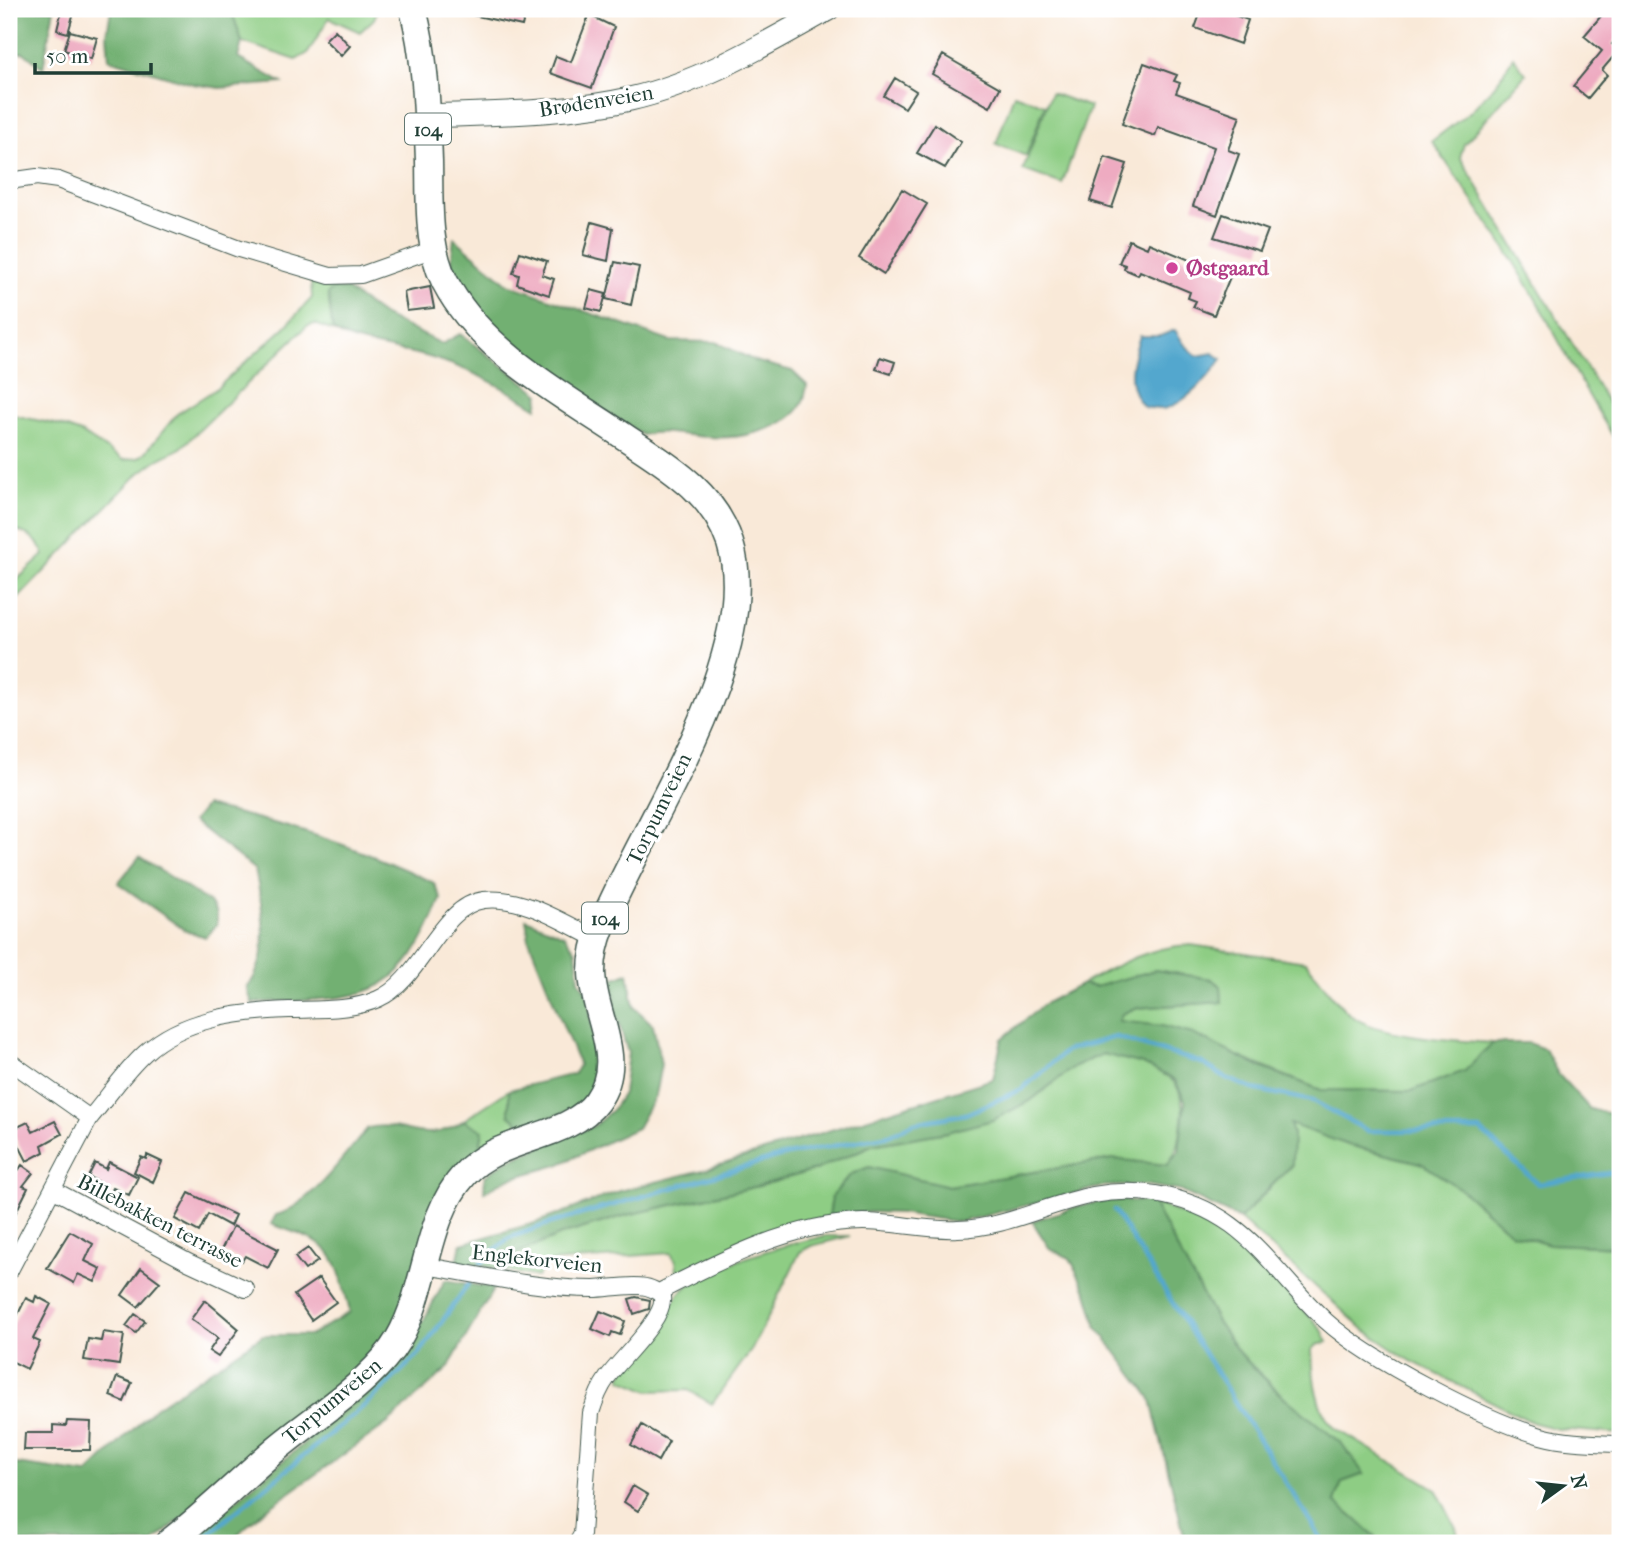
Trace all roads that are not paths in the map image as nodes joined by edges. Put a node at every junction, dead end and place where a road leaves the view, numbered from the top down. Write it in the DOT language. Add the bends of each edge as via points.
graph roads {
  1 [pos="413,9"];
  2 [pos="828,9"];
  3 [pos="428,116"];
  4 [pos="9,181"];
  5 [pos="434,249"];
  6 [pos="597,939"];
  7 [pos="9,1061"];
  8 [pos="90,1118"];
  9 [pos="54,1190"];
  10 [pos="426,1266"];
  11 [pos="9,1272"];
  12 [pos="246,1289"];
  13 [pos="659,1293"];
  14 [pos="1620,1444"];
  15 [pos="168,1543"];
  16 [pos="577,1543"];
  1 -- 3 [label="main road, Torpumveien / 104"];
  2 -- 3 [label="main road, Brødenveien" via="707,73 630,99 533,111"];
  3 -- 5 [label="main road, Torpumveien / 104"];
  4 -- 5 [label="street" via="58,180 239,249 330,276 361,275"];
  5 -- 6 [label="main road, Torpumveien / 104" via="447,287 494,343 674,469 702,494 719,517 734,560 735,597 726,649 686,756"];
  6 -- 8 [label="street, Billebakken terrasse" via="530,906 506,900 470,904 453,916 404,980 379,999 338,1008 240,1012 195,1025 145,1053"];
  6 -- 10 [label="main road, Torpumveien / 104" via="592,970 609,1048 605,1087 583,1114 470,1167 453,1188"];
  7 -- 8 [label="street"];
  8 -- 9 [label="street, Billebakken terrasse"];
  9 -- 11 [label="street, Billebakken terrasse"];
  9 -- 12 [label="street, Billebakken terrasse"];
  10 -- 13 [label="street, Englekorveien" via="532,1284 581,1289 640,1286"];
  10 -- 15 [label="main road, Torpumveien / 104" via="413,1306 390,1351 355,1386"];
  13 -- 14 [label="street" via="732,1256 839,1224 958,1230 1085,1195 1111,1191 1155,1194 1190,1203 1233,1225 1261,1247 1328,1322 1426,1383 1543,1437"];
  13 -- 16 [label="street" via="661,1312 596,1396 582,1534"];
}
